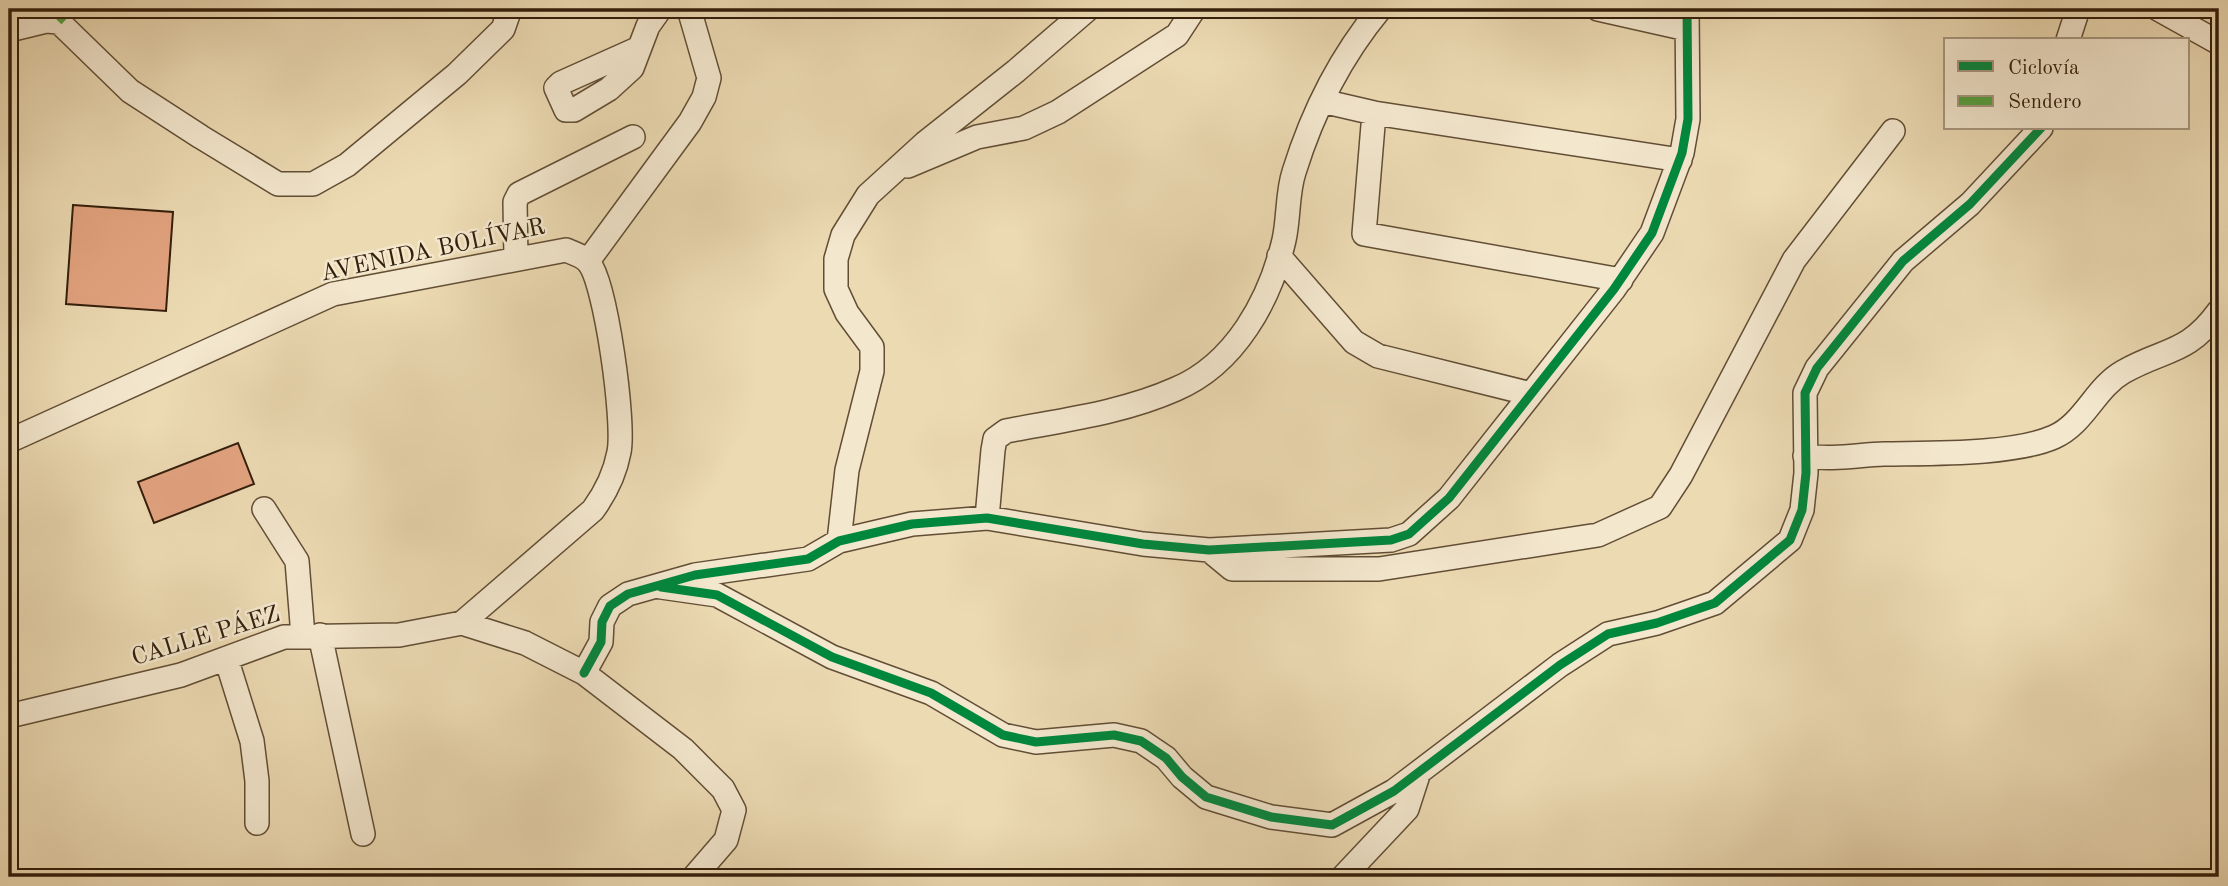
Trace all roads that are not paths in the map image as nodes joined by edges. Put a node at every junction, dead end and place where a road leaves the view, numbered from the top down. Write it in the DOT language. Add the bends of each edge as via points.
graph roads {
  1 [pos="510,9"];
  2 [pos="660,9"];
  3 [pos="689,9"];
  4 [pos="1088,9"];
  5 [pos="1194,9"];
  6 [pos="1380,9"];
  7 [pos="1598,9"];
  8 [pos="2078,9"];
  9 [pos="2158,9"];
  10 [pos="65,15"];
  11 [pos="1687,19"];
  12 [pos="9,30"];
  13 [pos="2069,38"];
  14 [pos="2219,43"];
  15 [pos="637,49"];
  16 [pos="1322,101"];
  17 [pos="1374,113"];
  18 [pos="2039,130"];
  19 [pos="1893,131"];
  20 [pos="633,137"];
  21 [pos="1680,160"];
  22 [pos="892,173"];
  23 [pos="1279,256"];
  24 [pos="516,258"];
  25 [pos="588,261"];
  26 [pos="1620,279"];
  27 [pos="2219,311"];
  28 [pos="1531,394"];
  29 [pos="9,441"];
  30 [pos="1805,456"];
  31 [pos="264,509"];
  32 [pos="987,518"];
  33 [pos="839,541"];
  34 [pos="1209,550"];
  35 [pos="661,587"];
  36 [pos="462,623"];
  37 [pos="311,635"];
  38 [pos="227,661"];
  39 [pos="584,673"];
  40 [pos="9,716"];
  41 [pos="1419,772"];
  42 [pos="257,823"];
  43 [pos="363,834"];
  44 [pos="694,877"];
  45 [pos="1343,877"];
  1 -- 10 [label="street" via="503,29 457,74 347,165 313,184 278,184 130,91"];
  2 -- 15 [label="street"];
  3 -- 25 [label="street" via="709,78 704,97"];
  4 -- 22 [label="street"];
  5 -- 22 [label="street" via="1177,35 1058,112 1024,128 977,137"];
  6 -- 16 [label="street"];
  7 -- 11 [label="street"];
  8 -- 13 [label="street"];
  9 -- 14 [label="street"];
  10 -- 12 [label="street"];
  11 -- 21 [label="street" via="1688,119"];
  16 -- 17 [label="street"];
  16 -- 23 [label="street" via="1293,174"];
  17 -- 21 [label="street"];
  17 -- 26 [label="street" via="1364,234"];
  18 -- 30 [label="street" via="1970,204 1903,261 1817,368 1805,393"];
  19 -- 34 [label="street" via="1794,260 1681,475 1660,506 1598,535 1379,569 1231,569"];
  20 -- 24 [label="street" via="519,194 515,202"];
  21 -- 26 [label="street" via="1652,233"];
  22 -- 33 [label="street" via="868,195 843,235 836,259 836,289 847,313 872,346 872,372 847,470"];
  23 -- 28 [label="street" via="1354,342 1378,356"];
  23 -- 32 [label="street" via="1261,305 1238,340 1212,366 1177,388 1109,412 1006,431 995,439"];
  24 -- 25 [label="street, AVENIDA BOLÍVAR" via="566,250"];
  24 -- 29 [label="street, AVENIDA BOLÍVAR" via="333,294"];
  25 -- 36 [label="street" via="598,279 619,393 620,451 609,487 569,533"];
  26 -- 28 [label="street"];
  27 -- 30 [label="street" via="2186,345 2111,379 2080,417 2053,437 1971,452 1833,460"];
  28 -- 34 [label="street" via="1449,498 1409,534 1391,540"];
  30 -- 41 [label="street" via="1802,510 1790,540 1745,579 1715,603 1657,624 1608,634"];
  31 -- 37 [label="street" via="297,561"];
  32 -- 33 [label="street" via="912,524"];
  32 -- 34 [label="street"];
  33 -- 35 [label="street" via="808,559 695,575"];
  35 -- 39 [label="street" via="628,594 610,607 602,622 601,642"];
  35 -- 41 [label="street" via="717,595 832,657 931,693 1003,735 1036,742 1114,734 1141,741 1206,797 1271,817 1332,825"];
  36 -- 37 [label="street, CALLE PÁEZ" via="399,635"];
  36 -- 39 [label="street" via="526,643"];
  37 -- 38 [label="street, CALLE PÁEZ" via="284,637"];
  37 -- 43 [label="street"];
  38 -- 40 [label="street, CALLE PÁEZ"];
  38 -- 42 [label="street" via="252,741"];
  39 -- 44 [label="street" via="683,749 723,789 734,810 726,840"];
  41 -- 45 [label="street" via="1407,809"];
}
